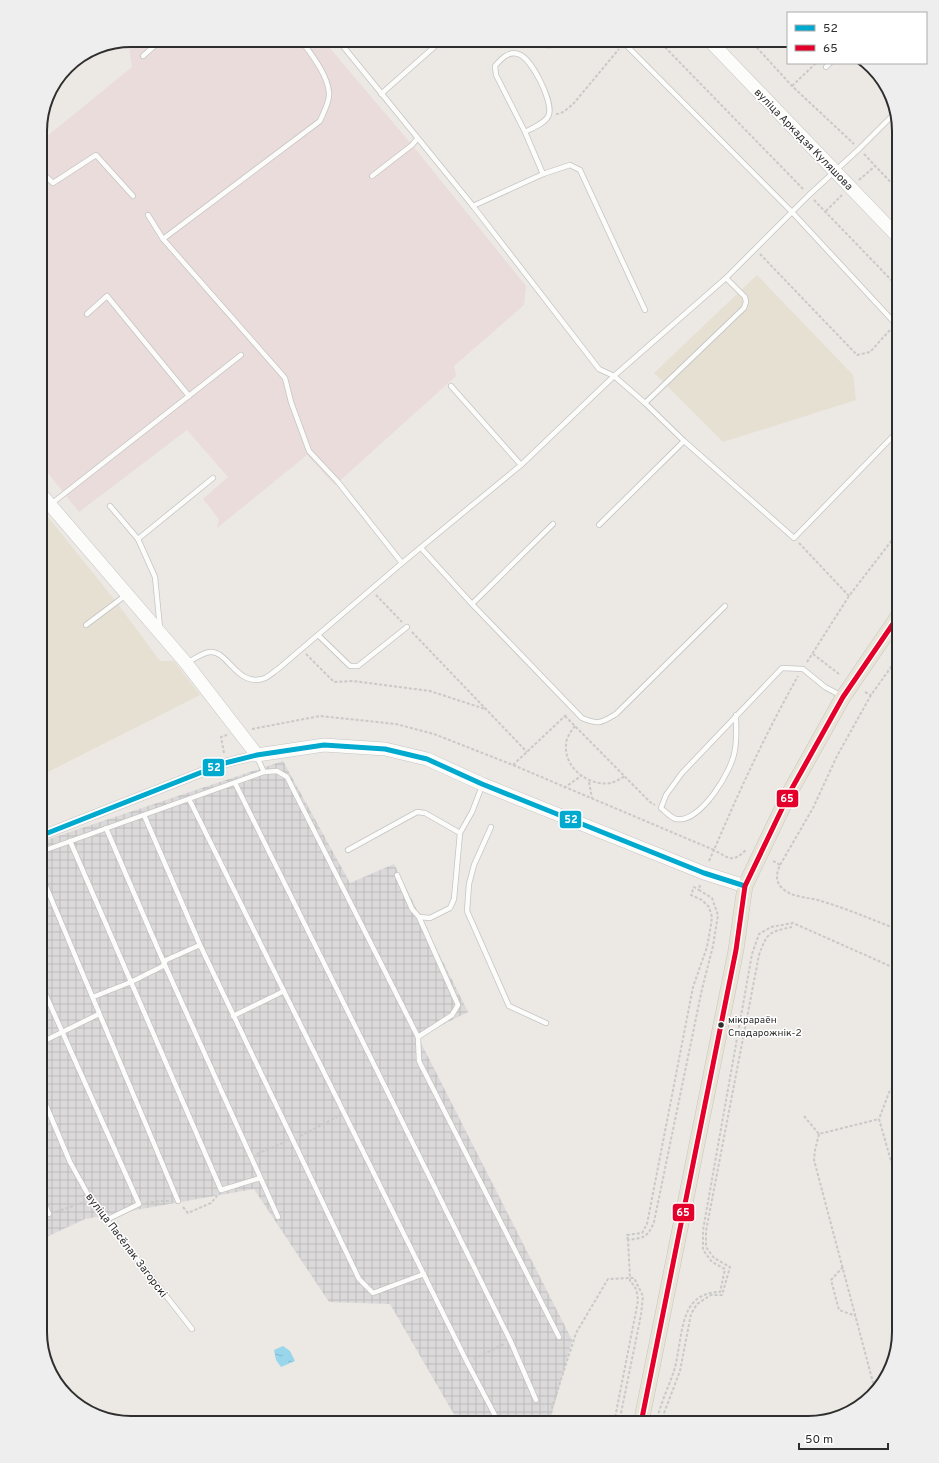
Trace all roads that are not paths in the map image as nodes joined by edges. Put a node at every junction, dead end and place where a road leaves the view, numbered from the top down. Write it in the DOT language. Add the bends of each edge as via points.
graph roads {
  1 [pos="153,47"];
  2 [pos="306,47"];
  3 [pos="343,47"];
  4 [pos="434,47"];
  5 [pos="628,47"];
  6 [pos="716,47"];
  7 [pos="143,56"];
  8 [pos="380,94"];
  9 [pos="890,118"];
  10 [pos="525,132"];
  11 [pos="417,139"];
  12 [pos="834,171"];
  13 [pos="543,174"];
  14 [pos="372,176"];
  15 [pos="47,177"];
  16 [pos="133,196"];
  17 [pos="472,206"];
  18 [pos="792,212"];
  19 [pos="148,216"];
  20 [pos="892,231"];
  21 [pos="163,239"];
  22 [pos="726,278"];
  23 [pos="645,310"];
  24 [pos="86,314"];
  25 [pos="892,321"];
  26 [pos="240,355"];
  27 [pos="614,376"];
  28 [pos="451,386"];
  29 [pos="189,396"];
  30 [pos="645,403"];
  31 [pos="892,437"];
  32 [pos="684,441"];
  33 [pos="521,465"];
  34 [pos="213,478"];
  35 [pos="47,501"];
  36 [pos="50,505"];
  37 [pos="110,506"];
  38 [pos="553,524"];
  39 [pos="600,525"];
  40 [pos="138,539"];
  41 [pos="421,548"];
  42 [pos="402,563"];
  43 [pos="127,594"];
  44 [pos="472,604"];
  45 [pos="725,606"];
  46 [pos="86,625"];
  47 [pos="892,625"];
  48 [pos="407,627"];
  49 [pos="318,635"];
  50 [pos="161,636"];
  51 [pos="186,664"];
  52 [pos="843,697"];
  53 [pos="736,715"];
  54 [pos="257,755"];
  55 [pos="264,772"];
  56 [pos="235,783"];
  57 [pos="482,784"];
  58 [pos="189,799"];
  59 [pos="144,814"];
  60 [pos="491,827"];
  61 [pos="106,828"];
  62 [pos="460,832"];
  63 [pos="47,833"];
  64 [pos="70,841"];
  65 [pos="47,849"];
  66 [pos="348,850"];
  67 [pos="397,875"];
  68 [pos="745,886"];
  69 [pos="47,889"];
  70 [pos="419,917"];
  71 [pos="200,945"];
  72 [pos="164,963"];
  73 [pos="131,982"];
  74 [pos="284,991"];
  75 [pos="93,997"];
  76 [pos="47,998"];
  77 [pos="99,1014"];
  78 [pos="233,1016"];
  79 [pos="546,1023"];
  80 [pos="62,1032"];
  81 [pos="418,1037"];
  82 [pos="47,1040"];
  83 [pos="47,1108"];
  84 [pos="260,1178"];
  85 [pos="178,1201"];
  86 [pos="47,1209"];
  87 [pos="49,1214"];
  88 [pos="278,1216"];
  89 [pos="106,1220"];
  90 [pos="424,1274"];
  91 [pos="192,1330"];
  92 [pos="559,1337"];
  93 [pos="536,1400"];
  94 [pos="495,1416"];
  95 [pos="642,1416"];
  1 -- 7 [label="lane"];
  2 -- 21 [label="lane" via="314,58 330,94 320,120"];
  3 -- 8 [label="lane"];
  4 -- 8 [label="lane"];
  5 -- 18 [label="lane"];
  6 -- 12 [label="main road, вуліца Аркадзя Куляшова"];
  8 -- 11 [label="lane"];
  9 -- 12 [label="lane"];
  10 -- 10 [label="lane" via="496,75 495,66 502,58 513,53 525,57 535,71 550,106 546,119"];
  10 -- 13 [label="lane"];
  11 -- 14 [label="lane"];
  11 -- 17 [label="lane"];
  12 -- 18 [label="lane"];
  12 -- 20 [label="main road, вуліца Аркадзя Куляшова"];
  13 -- 17 [label="lane"];
  13 -- 23 [label="lane" via="570,165 580,170"];
  15 -- 16 [label="lane" via="53,183 96,155"];
  17 -- 27 [label="lane" via="599,369"];
  18 -- 22 [label="lane"];
  18 -- 25 [label="lane"];
  19 -- 21 [label="lane"];
  21 -- 42 [label="lane" via="284,378 309,451 338,482"];
  22 -- 27 [label="lane"];
  22 -- 30 [label="lane" via="745,297 744,308"];
  24 -- 29 [label="lane" via="107,296"];
  26 -- 29 [label="lane"];
  27 -- 30 [label="lane"];
  27 -- 33 [label="lane"];
  28 -- 33 [label="lane"];
  29 -- 36 [label="lane"];
  30 -- 32 [label="lane"];
  31 -- 32 [label="lane" via="794,538"];
  32 -- 39 [label="lane"];
  33 -- 41 [label="lane"];
  34 -- 40 [label="lane"];
  35 -- 36 [label="main road"];
  36 -- 43 [label="main road"];
  37 -- 40 [label="lane"];
  38 -- 44 [label="lane"];
  40 -- 50 [label="lane" via="157,585"];
  41 -- 42 [label="lane"];
  41 -- 44 [label="lane"];
  42 -- 49 [label="lane"];
  43 -- 46 [label="lane"];
  43 -- 50 [label="main road"];
  44 -- 45 [label="lane" via="582,718 594,723 616,714"];
  47 -- 52 [label="main road"];
  48 -- 49 [label="lane" via="358,666 350,666"];
  49 -- 51 [label="lane" via="263,679 252,680 236,672 216,653 210,652"];
  50 -- 51 [label="main road"];
  51 -- 54 [label="main road"];
  52 -- 53 [label="lane" via="802,669 782,668"];
  52 -- 68 [label="main road" via="791,790"];
  53 -- 53 [label="lane" via="682,773 666,795 661,808 674,819 685,819 696,812 715,792 727,774 735,750"];
  54 -- 55 [label="lane"];
  54 -- 57 [label="main road" via="324,744 385,750 427,759"];
  54 -- 63 [label="street" via="225,763"];
  55 -- 56 [label="lane"];
  55 -- 81 [label="lane" via="277,771 287,777"];
  56 -- 58 [label="lane"];
  56 -- 93 [label="lane" via="510,1340"];
  57 -- 62 [label="lane" via="472,812"];
  57 -- 68 [label="main road" via="704,873"];
  58 -- 59 [label="lane"];
  58 -- 74 [label="lane"];
  59 -- 61 [label="lane"];
  59 -- 71 [label="lane"];
  60 -- 79 [label="lane" via="474,865 469,884 468,911 508,1006"];
  61 -- 64 [label="lane"];
  61 -- 72 [label="lane"];
  62 -- 66 [label="lane" via="425,813 417,812"];
  62 -- 70 [label="lane" via="454,899 450,908 430,918"];
  64 -- 65 [label="lane"];
  64 -- 73 [label="lane"];
  67 -- 70 [label="lane" via="412,909"];
  68 -- 95 [label="main road" via="736,950"];
  69 -- 75 [label="lane"];
  70 -- 81 [label="lane" via="458,1005 452,1014"];
  71 -- 72 [label="lane"];
  71 -- 78 [label="lane"];
  72 -- 73 [label="lane" via="163,966"];
  72 -- 84 [label="lane"];
  73 -- 75 [label="lane"];
  73 -- 84 [label="lane" via="222,1190"];
  74 -- 78 [label="lane"];
  74 -- 90 [label="lane"];
  75 -- 77 [label="lane"];
  76 -- 80 [label="lane"];
  77 -- 80 [label="lane"];
  77 -- 85 [label="lane"];
  78 -- 90 [label="lane" via="358,1278 373,1293"];
  80 -- 82 [label="lane"];
  80 -- 89 [label="lane" via="139,1204"];
  81 -- 92 [label="lane" via="419,1061"];
  83 -- 89 [label="lane, вуліца Пасёлак Загорскі" via="70,1162 91,1200"];
  84 -- 88 [label="lane"];
  86 -- 87 [label="lane"];
  89 -- 91 [label="lane, вуліца Пасёлак Загорскі"];
  90 -- 94 [label="lane"];
}
